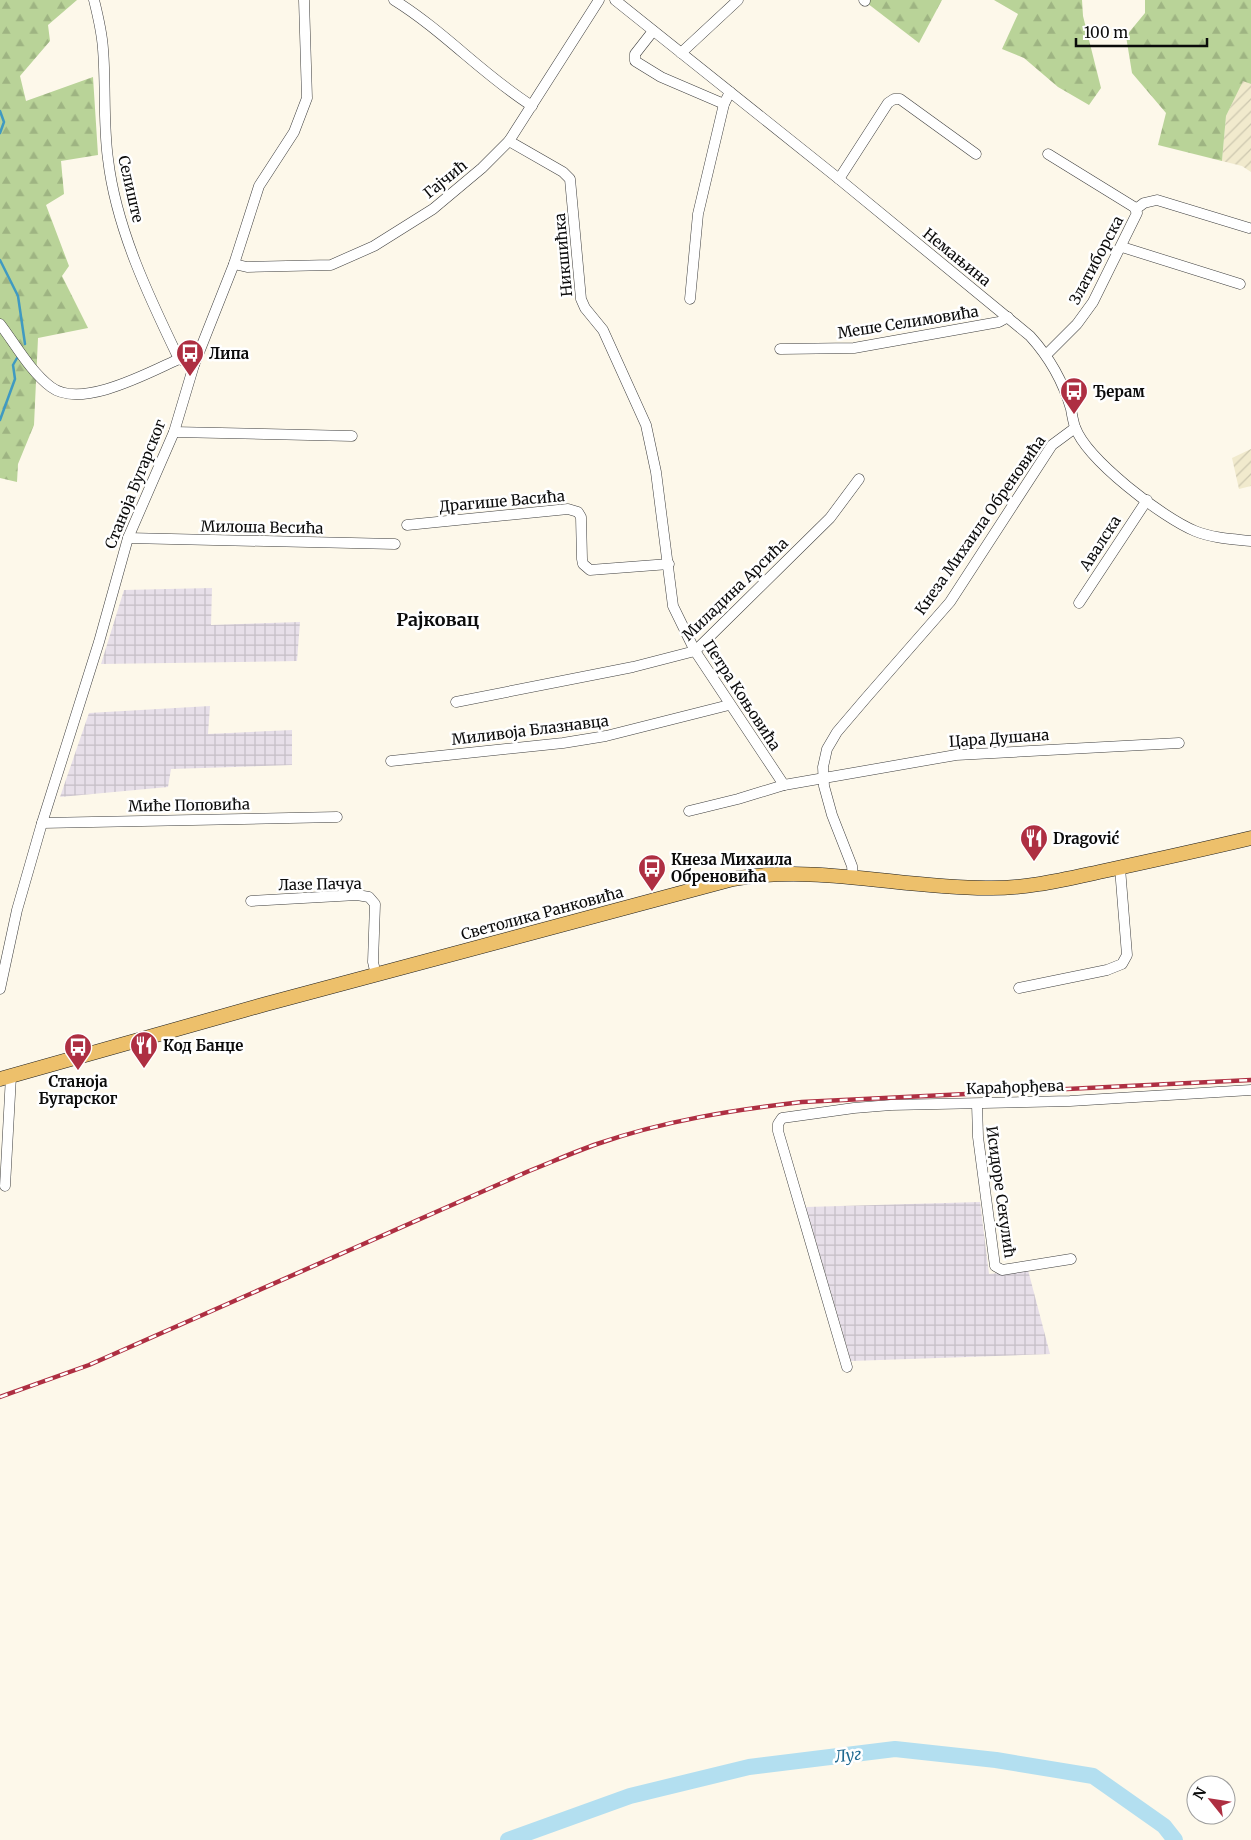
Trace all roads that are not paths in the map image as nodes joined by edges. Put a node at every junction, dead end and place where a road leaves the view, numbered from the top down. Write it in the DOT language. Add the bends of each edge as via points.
graph roads {
  1 [pos="94,0"];
  2 [pos="304,0"];
  3 [pos="394,0"];
  4 [pos="598,0"];
  5 [pos="615,0"];
  6 [pos="738,0"];
  7 [pos="653,31"];
  8 [pos="681,53"];
  9 [pos="730,92"];
  10 [pos="724,104"];
  11 [pos="532,106"];
  12 [pos="510,141"];
  13 [pos="976,154"];
  14 [pos="1048,154"];
  15 [pos="839,179"];
  16 [pos="1136,209"];
  17 [pos="1249,228"];
  18 [pos="1122,246"];
  19 [pos="234,264"];
  20 [pos="1240,284"];
  21 [pos="690,300"];
  22 [pos="1008,318"];
  23 [pos="0,324"];
  24 [pos="780,349"];
  25 [pos="1047,354"];
  26 [pos="179,359"];
  27 [pos="194,365"];
  28 [pos="1075,428"];
  29 [pos="174,432"];
  30 [pos="352,436"];
  31 [pos="656,472"];
  32 [pos="859,479"];
  33 [pos="1147,500"];
  34 [pos="407,525"];
  35 [pos="128,538"];
  36 [pos="1251,541"];
  37 [pos="395,544"];
  38 [pos="669,564"];
  39 [pos="1079,603"];
  40 [pos="695,652"];
  41 [pos="456,702"];
  42 [pos="729,705"];
  43 [pos="1179,743"];
  44 [pos="391,761"];
  45 [pos="823,778"];
  46 [pos="784,785"];
  47 [pos="689,811"];
  48 [pos="336,817"];
  49 [pos="42,823"];
  50 [pos="1251,838"];
  51 [pos="1120,868"];
  52 [pos="853,877"];
  53 [pos="251,900"];
  54 [pos="376,975"];
  55 [pos="1019,988"];
  56 [pos="0,990"];
  57 [pos="6,1077"];
  58 [pos="1251,1090"];
  59 [pos="978,1104"];
  60 [pos="5,1186"];
  61 [pos="1071,1259"];
  62 [pos="847,1367"];
  1 -- 26 [label="street, Селиште" via="103,46 107,158 112,184 132,249"];
  2 -- 19 [label="street, Станоја Бугарског" via="307,98 304,110 294,132 259,186"];
  3 -- 11 [label="street" via="419,15 508,91"];
  4 -- 11 [label="street, Гајчић"];
  5 -- 7 [label="street, Немањина"];
  6 -- 8 [label="street"];
  7 -- 8 [label="street, Немањина"];
  7 -- 10 [label="street" via="635,54 635,61 660,77"];
  8 -- 9 [label="street, Немањина"];
  9 -- 10 [label="street"];
  9 -- 15 [label="street, Немањина"];
  10 -- 21 [label="street" via="698,214"];
  11 -- 12 [label="street, Гајчић"];
  12 -- 19 [label="street, Гајчић" via="433,209 348,259 317,266 247,267"];
  12 -- 31 [label="street, Никшићка" via="564,172 570,179 581,299 601,325 638,404 646,424"];
  13 -- 15 [label="street" via="900,99 894,99 888,103"];
  14 -- 16 [label="street, Златиборска"];
  15 -- 22 [label="street, Немањина"];
  16 -- 17 [label="street" via="1144,202 1157,200"];
  16 -- 18 [label="street, Златиборска"];
  18 -- 20 [label="street"];
  18 -- 25 [label="street, Златиборска" via="1088,311"];
  19 -- 27 [label="street, Станоја Бугарског"];
  22 -- 24 [label="street, Меше Селимовића" via="854,348"];
  22 -- 25 [label="street, Немањина"];
  23 -- 26 [label="street" via="41,378 53,389 68,394 118,386"];
  25 -- 28 [label="street, Немањина" via="1063,386"];
  26 -- 27 [label="street"];
  27 -- 29 [label="street, Станоја Бугарског"];
  28 -- 33 [label="street, Немањина" via="1093,456"];
  28 -- 45 [label="street, Кнеза Михаила Обреновића" via="1052,445 950,602 837,732 827,750"];
  29 -- 30 [label="street"];
  29 -- 35 [label="street, Станоја Бугарског"];
  31 -- 38 [label="street, Петра Коњовића"];
  32 -- 40 [label="street, Миладина Арсића" via="830,518"];
  33 -- 36 [label="street, Немањина" via="1196,532"];
  33 -- 39 [label="street, Авалска"];
  34 -- 38 [label="street, Драгише Васића" via="568,509 580,516 582,559 590,570"];
  35 -- 37 [label="street, Милоша Весића"];
  35 -- 49 [label="street, Станоја Бугарског"];
  38 -- 40 [label="street, Петра Коњовића" via="673,606"];
  40 -- 41 [label="street, Миладина Арсића"];
  40 -- 42 [label="street, Петра Коњовића"];
  42 -- 44 [label="street, Миливоја Блазнавца" via="606,736"];
  42 -- 46 [label="street, Петра Коњовића"];
  43 -- 45 [label="street, Цара Душана" via="956,755"];
  45 -- 46 [label="street, Цара Душана"];
  45 -- 52 [label="street, Кнеза Михаила Обреновића"];
  46 -- 47 [label="street, Цара Душана"];
  48 -- 49 [label="street, Миће Поповића"];
  49 -- 56 [label="street, Станоја Бугарског"];
  50 -- 51 [label="main road, Светолика Ранковића"];
  51 -- 52 [label="main road, Светолика Ранковића" via="1041,884 993,888"];
  51 -- 55 [label="street" via="1126,955 1122,964"];
  52 -- 54 [label="main road, Светолика Ранковића" via="790,873 733,879"];
  53 -- 54 [label="street, Лазе Пачуа" via="369,897 376,911 373,944"];
  54 -- 57 [label="main road, Светолика Ранковића"];
  57 -- 60 [label="street"];
  58 -- 59 [label="street, Карађорђева"];
  59 -- 61 [label="street, Исидоре Секулић" via="978,1137 995,1266 1002,1270"];
  59 -- 62 [label="street, Карађорђева" via="854,1108 780,1119 778,1131"];
}
